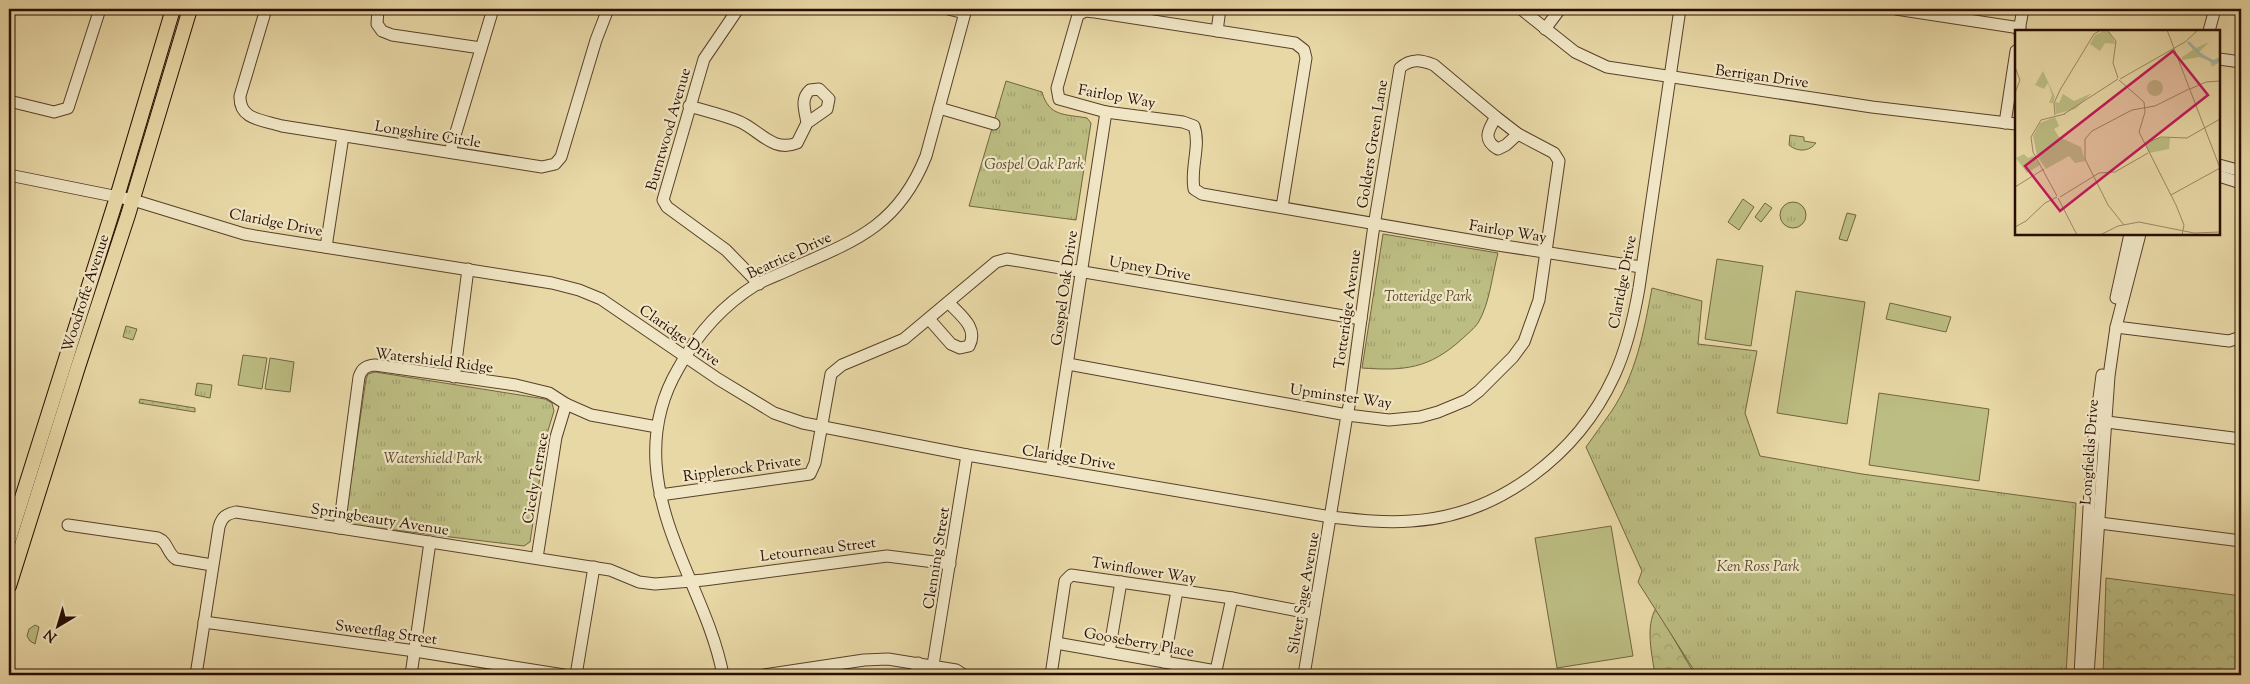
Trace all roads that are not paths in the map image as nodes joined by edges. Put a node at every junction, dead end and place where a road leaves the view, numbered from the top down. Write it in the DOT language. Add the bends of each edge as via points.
graph roads {
  1 [pos="100,9"];
  2 [pos="173,9"];
  3 [pos="190,9"];
  4 [pos="266,9"];
  5 [pos="378,9"];
  6 [pos="493,9"];
  7 [pos="608,9"];
  8 [pos="738,9"];
  9 [pos="948,9"];
  10 [pos="1220,9"];
  11 [pos="1521,9"];
  12 [pos="1560,9"];
  13 [pos="1680,9"];
  14 [pos="1896,9"];
  15 [pos="2023,9"];
  16 [pos="2215,9"];
  17 [pos="966,11"];
  18 [pos="1545,28"];
  19 [pos="2020,29"];
  20 [pos="2209,30"];
  21 [pos="1217,31"];
  22 [pos="481,48"];
  23 [pos="2220,59"];
  24 [pos="2241,62"];
  25 [pos="2015,63"];
  26 [pos="1670,77"];
  27 [pos="9,101"];
  28 [pos="690,106"];
  29 [pos="939,108"];
  30 [pos="1106,112"];
  31 [pos="1496,118"];
  32 [pos="807,123"];
  33 [pos="2010,123"];
  34 [pos="994,124"];
  35 [pos="1518,134"];
  36 [pos="343,136"];
  37 [pos="450,152"];
  38 [pos="2220,165"];
  39 [pos="2241,171"];
  40 [pos="9,175"];
  41 [pos="2220,176"];
  42 [pos="2241,183"];
  43 [pos="117,197"];
  44 [pos="133,200"];
  45 [pos="1282,207"];
  46 [pos="1374,224"];
  47 [pos="2130,235"];
  48 [pos="2140,235"];
  49 [pos="326,247"];
  50 [pos="1547,253"];
  51 [pos="1641,266"];
  52 [pos="468,269"];
  53 [pos="1081,271"];
  54 [pos="759,284"];
  55 [pos="949,303"];
  56 [pos="929,319"];
  57 [pos="1361,319"];
  58 [pos="2116,327"];
  59 [pos="2241,337"];
  60 [pos="684,357"];
  61 [pos="1068,364"];
  62 [pos="454,376"];
  63 [pos="566,404"];
  64 [pos="1347,415"];
  65 [pos="2101,421"];
  66 [pos="657,427"];
  67 [pos="822,428"];
  68 [pos="2241,439"];
  69 [pos="967,455"];
  70 [pos="1051,469"];
  71 [pos="660,495"];
  72 [pos="1332,516"];
  73 [pos="2094,522"];
  74 [pos="68,525"];
  75 [pos="338,528"];
  76 [pos="9,539"];
  77 [pos="2241,541"];
  78 [pos="430,542"];
  79 [pos="537,558"];
  80 [pos="950,564"];
  81 [pos="212,565"];
  82 [pos="594,567"];
  83 [pos="690,581"];
  84 [pos="1121,582"];
  85 [pos="9,586"];
  86 [pos="1178,591"];
  87 [pos="1232,598"];
  88 [pos="1314,614"];
  89 [pos="204,622"];
  90 [pos="1056,643"];
  91 [pos="415,651"];
  92 [pos="1109,652"];
  93 [pos="1164,662"];
  94 [pos="918,663"];
  95 [pos="934,665"];
  96 [pos="1216,673"];
  97 [pos="781,674"];
  98 [pos="196,675"];
  99 [pos="411,675"];
  100 [pos="564,675"];
  101 [pos="576,675"];
  102 [pos="723,675"];
  103 [pos="764,675"];
  104 [pos="916,675"];
  105 [pos="964,675"];
  106 [pos="1051,675"];
  107 [pos="1304,675"];
  108 [pos="2080,675"];
  109 [pos="2088,675"];
  1 -- 27 [label="street" via="68,108 54,112"];
  2 -- 43 [label="main road, Woodroffe Avenue"];
  3 -- 44 [label="main road, Woodroffe Avenue"];
  4 -- 36 [label="street, Longshire Circle" via="239,106 249,116 282,126"];
  5 -- 22 [label="street" via="377,24 392,36"];
  6 -- 22 [label="street"];
  7 -- 37 [label="street, Longshire Circle" via="561,157 555,164 542,167"];
  8 -- 28 [label="street, Burntwood Avenue" via="704,60"];
  9 -- 17 [label="street"];
  10 -- 21 [label="street"];
  11 -- 18 [label="street, Berrigan Drive"];
  12 -- 18 [label="street"];
  13 -- 26 [label="street, Claridge Drive"];
  14 -- 19 [label="street"];
  15 -- 19 [label="street"];
  16 -- 20 [label="street"];
  17 -- 29 [label="street, Beatrice Drive"];
  18 -- 26 [label="street, Berrigan Drive" via="1590,61 1607,67"];
  21 -- 30 [label="street, Fairlop Way" via="1095,12 1085,11 1078,15 1056,88 1059,100"];
  21 -- 45 [label="street, Fairlop Way" via="1295,44 1304,50 1306,58"];
  22 -- 37 [label="street"];
  23 -- 24 [label="street"];
  25 -- 33 [label="street"];
  26 -- 33 [label="street, Berrigan Drive" via="1872,107"];
  26 -- 51 [label="street, Claridge Drive"];
  28 -- 32 [label="street" via="737,120 769,142 782,146 797,144"];
  28 -- 54 [label="street, Burntwood Avenue" via="663,196 665,204 726,250"];
  29 -- 34 [label="street"];
  29 -- 54 [label="street, Beatrice Drive" via="922,166 889,216 849,244"];
  30 -- 45 [label="street, Fairlop Way" via="1194,126 1197,136 1192,179 1194,189 1202,194"];
  30 -- 53 [label="street, Gospel Oak Drive"];
  31 -- 35 [label="street, Golders Green Lane"];
  31 -- 35 [label="street" via="1487,133 1492,146 1506,146"];
  31 -- 46 [label="street, Golders Green Lane" via="1434,66 1423,61 1408,61 1400,68"];
  35 -- 50 [label="street, Golders Green Lane" via="1554,153 1560,161"];
  36 -- 37 [label="street, Longshire Circle"];
  36 -- 49 [label="street"];
  38 -- 39 [label="street"];
  40 -- 43 [label="street, Claridge Drive"];
  41 -- 42 [label="street"];
  43 -- 44 [label="street, Claridge Drive"];
  43 -- 76 [label="main road, Woodroffe Avenue"];
  44 -- 49 [label="street, Claridge Drive" via="244,234"];
  44 -- 85 [label="main road, Woodroffe Avenue"];
  45 -- 46 [label="street, Fairlop Way"];
  46 -- 50 [label="street, Fairlop Way"];
  46 -- 57 [label="street, Totteridge Avenue"];
  47 -- 65 [label="street, Longfields Drive" via="2113,313"];
  48 -- 58 [label="street, Longfields Drive"];
  49 -- 52 [label="street, Claridge Drive"];
  50 -- 51 [label="street, Fairlop Way"];
  50 -- 64 [label="street, Upminster Way" via="1539,300 1524,342 1513,357 1467,400 1420,417 1388,420"];
  51 -- 72 [label="street, Claridge Drive" via="1634,315 1615,375 1578,434 1540,470 1492,500 1440,517 1384,522"];
  52 -- 60 [label="street, Claridge Drive" via="552,283 590,294"];
  52 -- 62 [label="street"];
  53 -- 55 [label="street, Upney Drive" via="1007,259 996,262"];
  53 -- 57 [label="street, Upney Drive"];
  53 -- 61 [label="street, Gospel Oak Drive"];
  54 -- 60 [label="street, Beatrice Drive" via="721,312 701,332"];
  55 -- 56 [label="street, Upney Drive"];
  55 -- 56 [label="street" via="972,330 969,346 960,348 951,344"];
  56 -- 67 [label="street, Upney Drive" via="904,339 842,364 831,374"];
  57 -- 64 [label="street, Totteridge Avenue"];
  58 -- 59 [label="street" via="2229,341"];
  58 -- 65 [label="street, Longfields Drive"];
  60 -- 66 [label="street, Beatrice Drive" via="669,386"];
  60 -- 67 [label="street, Claridge Drive" via="774,413"];
  61 -- 64 [label="street, Upminster Way"];
  61 -- 70 [label="street, Gospel Oak Drive"];
  62 -- 63 [label="street, Watershield Ridge" via="549,392"];
  62 -- 75 [label="street, Watershield Ridge" via="375,365 366,366 361,371"];
  63 -- 66 [label="street, Watershield Ridge" via="598,417"];
  63 -- 79 [label="street, Cicely Terrace" via="556,437"];
  64 -- 72 [label="street, Totteridge Avenue"];
  65 -- 68 [label="street"];
  65 -- 73 [label="street, Longfields Drive"];
  66 -- 71 [label="street, Beatrice Drive" via="656,462"];
  67 -- 69 [label="street, Claridge Drive"];
  67 -- 71 [label="street, Ripplerock Private" via="810,474"];
  69 -- 70 [label="street, Claridge Drive"];
  69 -- 80 [label="street, Clenning Street"];
  70 -- 72 [label="street, Claridge Drive"];
  71 -- 83 [label="street, Beatrice Drive" via="678,555"];
  72 -- 88 [label="street, Silver Sage Avenue"];
  73 -- 77 [label="street"];
  73 -- 108 [label="street, Longfields Drive"];
  73 -- 109 [label="street, Longfields Drive"];
  74 -- 81 [label="street" via="158,538 176,559"];
  75 -- 78 [label="street, Springbeauty Avenue"];
  75 -- 81 [label="street, Springbeauty Avenue" via="229,513 220,522"];
  78 -- 79 [label="street, Springbeauty Avenue"];
  78 -- 91 [label="street"];
  79 -- 82 [label="street, Springbeauty Avenue"];
  80 -- 83 [label="street, Letourneau Street" via="887,556"];
  80 -- 95 [label="street, Clenning Street"];
  81 -- 89 [label="street, Springbeauty Avenue"];
  82 -- 83 [label="street, Springbeauty Avenue" via="639,582"];
  82 -- 101 [label="street"];
  83 -- 102 [label="street, Beatrice Drive"];
  84 -- 86 [label="street, Twinflower Way"];
  84 -- 90 [label="street, Twinflower Way" via="1080,575 1068,577"];
  84 -- 92 [label="street"];
  86 -- 87 [label="street, Twinflower Way"];
  86 -- 93 [label="street"];
  87 -- 88 [label="street, Twinflower Way"];
  87 -- 96 [label="street"];
  88 -- 107 [label="street, Silver Sage Avenue"];
  89 -- 91 [label="street, Sweetflag Street"];
  89 -- 98 [label="street, Springbeauty Avenue"];
  90 -- 92 [label="street, Gooseberry Place"];
  90 -- 106 [label="street, Twinflower Way"];
  91 -- 99 [label="street"];
  91 -- 100 [label="street, Sweetflag Street"];
  92 -- 93 [label="street, Gooseberry Place"];
  93 -- 96 [label="street, Gooseberry Place"];
  94 -- 95 [label="street"];
  94 -- 97 [label="street" via="864,660"];
  94 -- 104 [label="street"];
  95 -- 105 [label="street"];
  97 -- 103 [label="street"];
}
